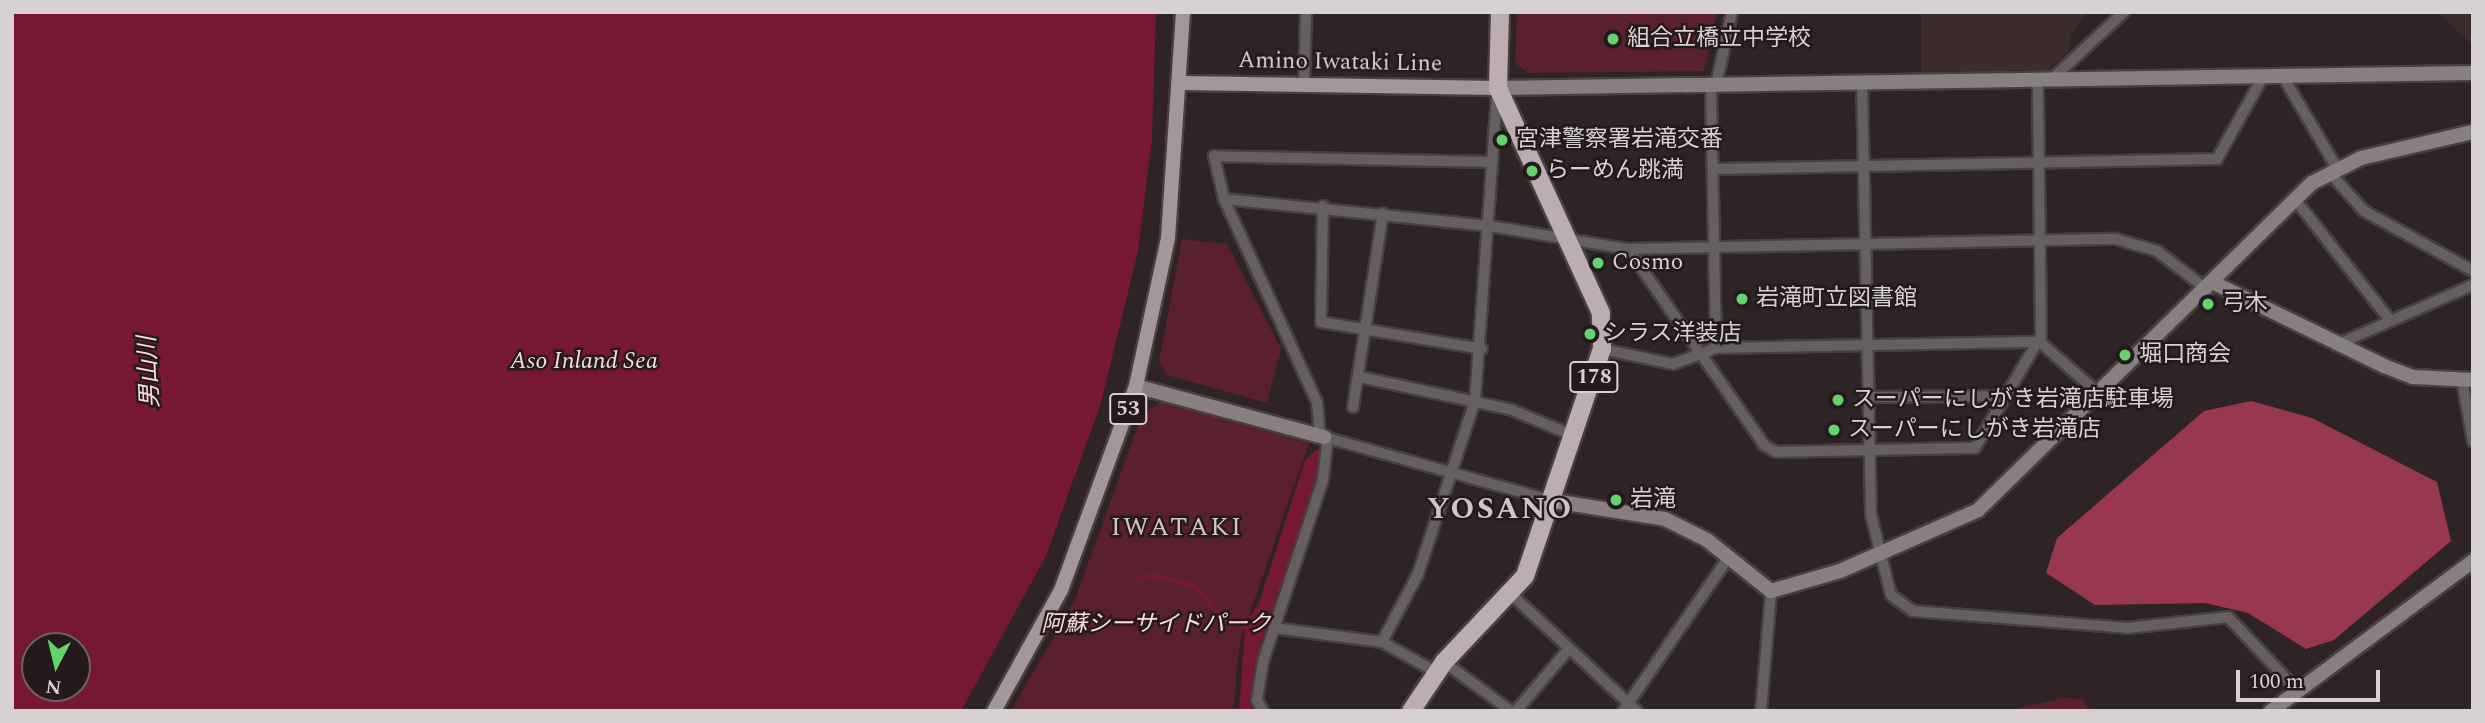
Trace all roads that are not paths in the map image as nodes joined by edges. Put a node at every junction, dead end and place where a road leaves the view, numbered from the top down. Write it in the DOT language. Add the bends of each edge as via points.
graph roads {
  1 [pos="1183,12"];
  2 [pos="1306,12"];
  3 [pos="1500,12"];
  4 [pos="1732,12"];
  5 [pos="2124,12"];
  6 [pos="2473,73"];
  7 [pos="2264,75"];
  8 [pos="2281,75"];
  9 [pos="2045,80"];
  10 [pos="1182,83"];
  11 [pos="1862,83"];
  12 [pos="1304,85"];
  13 [pos="1714,85"];
  14 [pos="1498,88"];
  15 [pos="2473,132"];
  16 [pos="1492,162"];
  17 [pos="1864,162"];
  18 [pos="2039,162"];
  19 [pos="1713,170"];
  20 [pos="2333,170"];
  21 [pos="2294,198"];
  22 [pos="1224,199"];
  23 [pos="1322,206"];
  24 [pos="1383,213"];
  25 [pos="1490,226"];
  26 [pos="1568,238"];
  27 [pos="2040,243"];
  28 [pos="1866,246"];
  29 [pos="1714,248"];
  30 [pos="1628,249"];
  31 [pos="2473,271"];
  32 [pos="2473,285"];
  33 [pos="2211,287"];
  34 [pos="2389,319"];
  35 [pos="1368,330"];
  36 [pos="2040,342"];
  37 [pos="2336,345"];
  38 [pos="1867,347"];
  39 [pos="1716,348"];
  40 [pos="1482,349"];
  41 [pos="1602,349"];
  42 [pos="1706,354"];
  43 [pos="1360,377"];
  44 [pos="2467,380"];
  45 [pos="1136,386"];
  46 [pos="2098,393"];
  47 [pos="2007,396"];
  48 [pos="1867,397"];
  49 [pos="1475,401"];
  50 [pos="1353,407"];
  51 [pos="1575,436"];
  52 [pos="1324,437"];
  53 [pos="2473,440"];
  54 [pos="1869,450"];
  55 [pos="1453,474"];
  56 [pos="1554,501"];
  57 [pos="1880,552"];
  58 [pos="1729,557"];
  59 [pos="2473,561"];
  60 [pos="1771,591"];
  61 [pos="1512,595"];
  62 [pos="1275,628"];
  63 [pos="1382,642"];
  64 [pos="1568,650"];
  65 [pos="1440,667"];
  66 [pos="2296,689"];
  67 [pos="1630,708"];
  68 [pos="994,711"];
  69 [pos="1263,711"];
  70 [pos="1411,711"];
  71 [pos="1513,711"];
  72 [pos="1760,711"];
  73 [pos="2271,711"];
  1 -- 10 [label="main road, 53"];
  2 -- 12 [label="street"];
  3 -- 14 [label="highway, 178"];
  4 -- 13 [label="street"];
  5 -- 9 [label="street"];
  6 -- 8 [label="street"];
  7 -- 8 [label="street"];
  7 -- 9 [label="street"];
  7 -- 18 [label="street" via="2217,159"];
  8 -- 20 [label="street"];
  9 -- 11 [label="street"];
  9 -- 18 [label="street"];
  10 -- 12 [label="main road, Amino Iwataki Line"];
  10 -- 45 [label="main road, 53" via="1168,238"];
  11 -- 13 [label="street"];
  11 -- 17 [label="street"];
  12 -- 14 [label="main road, Amino Iwataki Line"];
  13 -- 14 [label="street"];
  13 -- 19 [label="street"];
  14 -- 16 [label="street"];
  14 -- 26 [label="highway, 178"];
  15 -- 20 [label="street"];
  16 -- 22 [label="street" via="1213,156"];
  16 -- 25 [label="street"];
  17 -- 18 [label="street"];
  17 -- 19 [label="street"];
  17 -- 28 [label="street"];
  18 -- 27 [label="street"];
  19 -- 29 [label="street"];
  20 -- 21 [label="street"];
  20 -- 31 [label="street" via="2364,211"];
  21 -- 33 [label="street"];
  21 -- 34 [label="street"];
  22 -- 23 [label="street"];
  22 -- 52 [label="street" via="1317,402"];
  23 -- 24 [label="street"];
  23 -- 35 [label="street" via="1321,322"];
  24 -- 25 [label="street"];
  24 -- 35 [label="street"];
  25 -- 26 [label="street"];
  25 -- 40 [label="street"];
  26 -- 30 [label="street"];
  26 -- 41 [label="highway, 178" via="1601,313"];
  27 -- 28 [label="street"];
  27 -- 33 [label="street" via="2116,239 2157,251"];
  27 -- 36 [label="street"];
  28 -- 29 [label="street"];
  28 -- 38 [label="street"];
  29 -- 30 [label="street"];
  29 -- 39 [label="street"];
  30 -- 42 [label="street"];
  32 -- 34 [label="street"];
  33 -- 37 [label="street"];
  33 -- 46 [label="street"];
  34 -- 37 [label="street"];
  35 -- 40 [label="street"];
  35 -- 43 [label="street"];
  36 -- 38 [label="street"];
  36 -- 46 [label="street"];
  36 -- 47 [label="street"];
  37 -- 44 [label="street" via="2413,377"];
  38 -- 39 [label="street"];
  38 -- 48 [label="street"];
  39 -- 42 [label="street"];
  40 -- 49 [label="street"];
  41 -- 42 [label="street" via="1673,364"];
  41 -- 51 [label="highway, 178"];
  42 -- 54 [label="street" via="1764,444 1776,452"];
  43 -- 49 [label="street"];
  43 -- 50 [label="street"];
  44 -- 53 [label="street"];
  45 -- 52 [label="street"];
  45 -- 68 [label="main road, 53" via="1060,590"];
  46 -- 57 [label="street" via="1978,510"];
  47 -- 48 [label="street"];
  47 -- 54 [label="street" via="1975,448"];
  48 -- 54 [label="street"];
  49 -- 51 [label="street"];
  49 -- 55 [label="street"];
  51 -- 56 [label="highway, 178"];
  52 -- 55 [label="street"];
  52 -- 62 [label="street" via="1323,479"];
  54 -- 57 [label="street"];
  55 -- 56 [label="street"];
  55 -- 63 [label="street" via="1418,574"];
  56 -- 58 [label="street" via="1664,519"];
  56 -- 61 [label="highway, 178"];
  57 -- 60 [label="street"];
  57 -- 66 [label="street" via="1891,595 1913,611 2127,628 2228,617"];
  58 -- 60 [label="street"];
  58 -- 67 [label="street"];
  59 -- 66 [label="street"];
  60 -- 72 [label="street"];
  61 -- 64 [label="street"];
  61 -- 65 [label="highway, 178"];
  62 -- 63 [label="street"];
  62 -- 69 [label="street" via="1257,700"];
  63 -- 65 [label="street"];
  64 -- 67 [label="street"];
  64 -- 71 [label="street"];
  65 -- 70 [label="highway, 178"];
  65 -- 71 [label="street"];
  66 -- 73 [label="street"];
}
